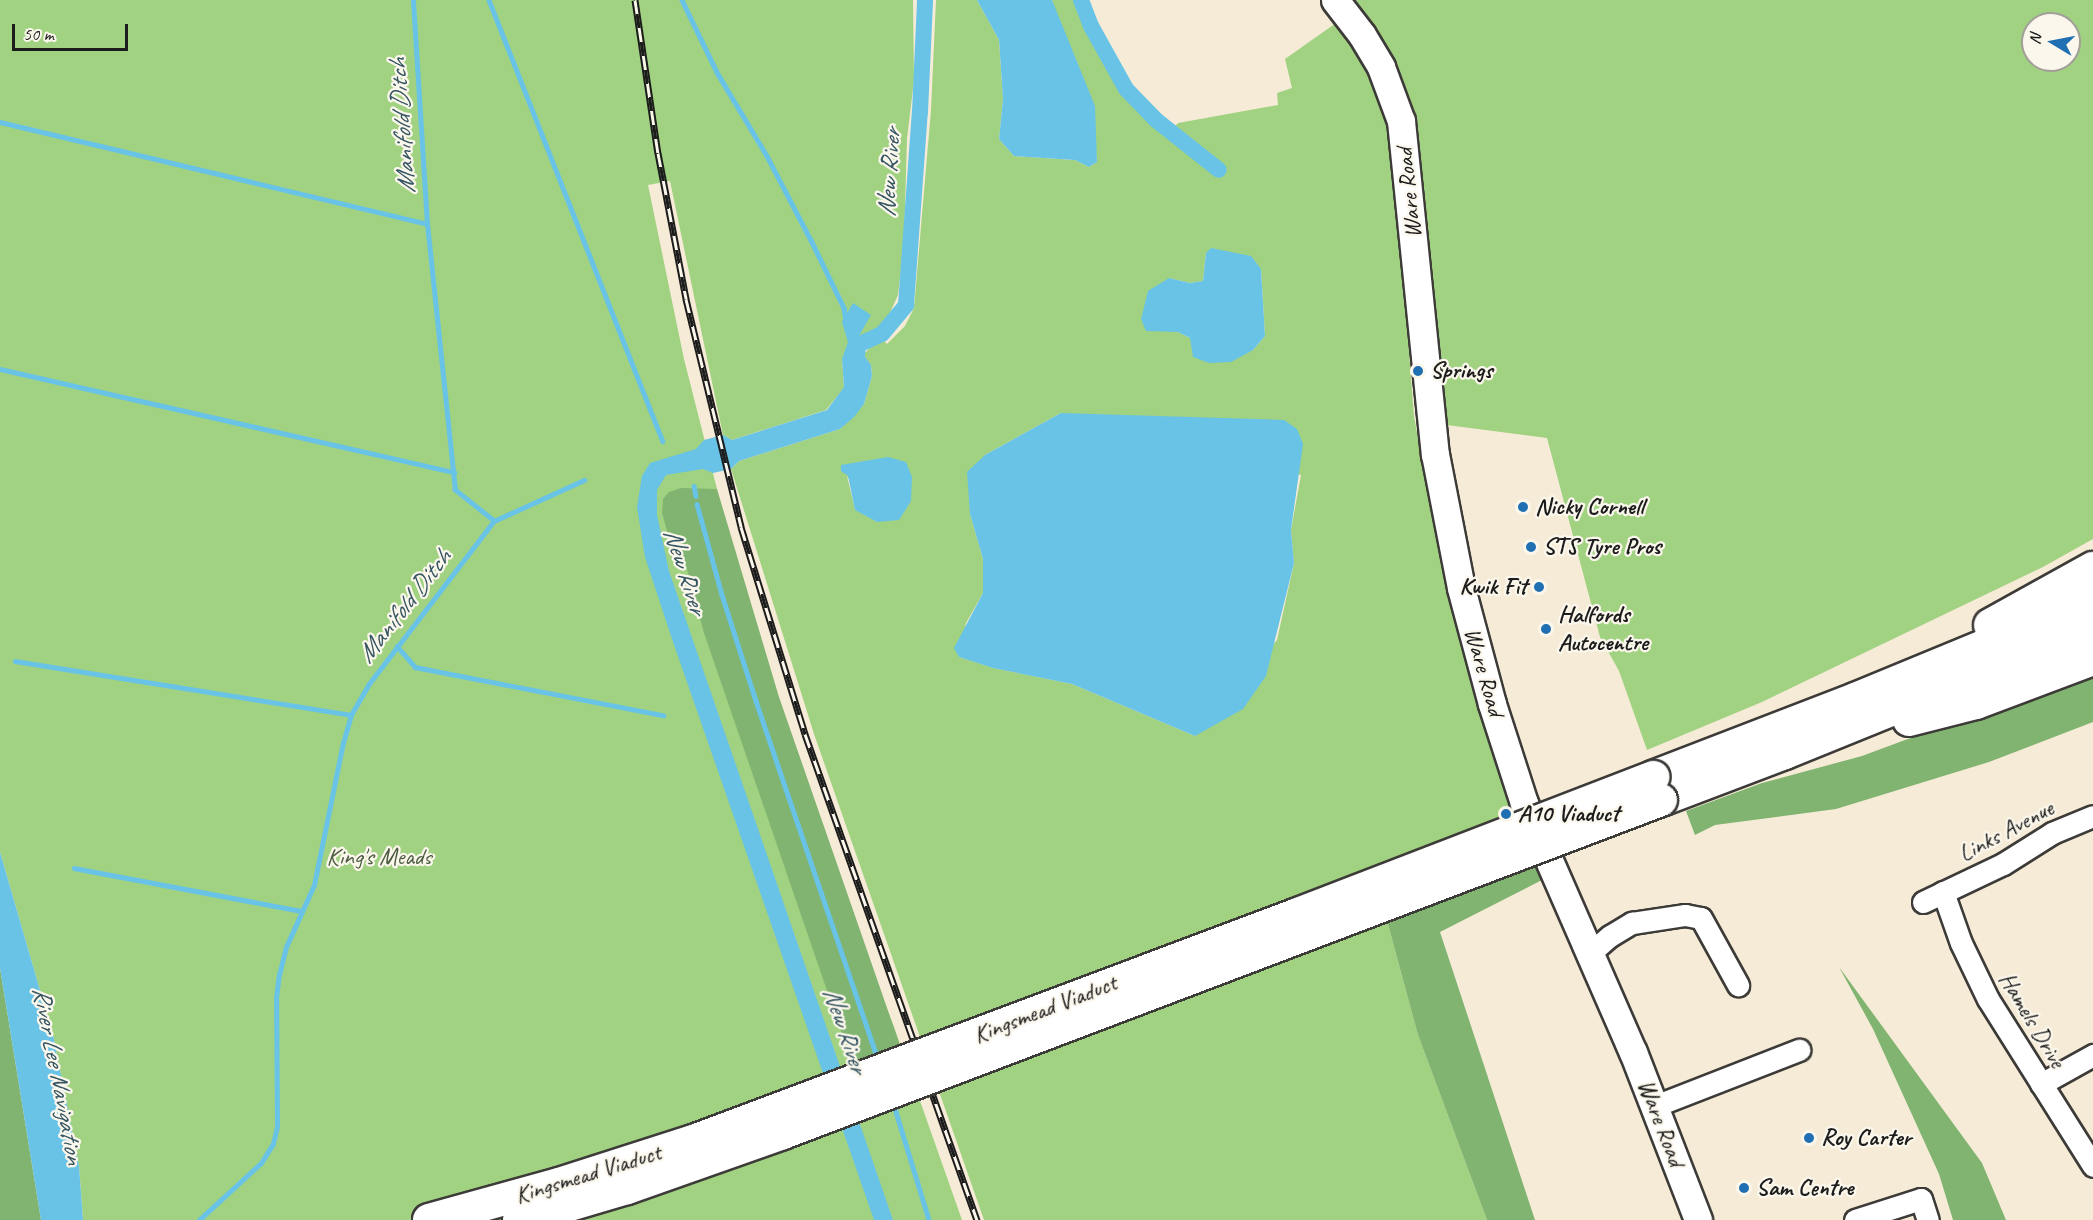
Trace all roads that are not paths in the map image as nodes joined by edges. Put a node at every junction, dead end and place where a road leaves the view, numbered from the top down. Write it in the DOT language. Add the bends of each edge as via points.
graph roads {
  1 [pos="1335,0"];
  2 [pos="2093,568"];
  3 [pos="2093,601"];
  4 [pos="2093,628"];
  5 [pos="2093,659"];
  6 [pos="1855,699"];
  7 [pos="1785,753"];
  8 [pos="1657,788"];
  9 [pos="2093,816"];
  10 [pos="1943,892"];
  11 [pos="1923,902"];
  12 [pos="1589,954"];
  13 [pos="1738,985"];
  14 [pos="1799,1050"];
  15 [pos="2093,1055"];
  16 [pos="2041,1084"];
  17 [pos="1655,1106"];
  18 [pos="2093,1166"];
  19 [pos="429,1220"];
  20 [pos="519,1220"];
  21 [pos="1698,1220"];
  22 [pos="1855,1220"];
  23 [pos="1928,1220"];
  1 -- 12 [label="main road, Ware Road" via="1381,67 1401,121 1428,404 1461,588 1524,803"];
  2 -- 6 [label="highway"];
  3 -- 6 [label="highway"];
  4 -- 7 [label="highway"];
  5 -- 7 [label="highway" via="1976,703"];
  6 -- 8 [label="highway"];
  7 -- 8 [label="highway"];
  8 -- 19 [label="highway, Kingsmead Viaduct, bridge" via="1298,914 696,1140"];
  8 -- 20 [label="highway, Kingsmead Viaduct, bridge" via="783,1133 627,1188"];
  9 -- 10 [label="street, Links Avenue" via="2052,833 2003,864"];
  10 -- 11 [label="street, Links Avenue"];
  10 -- 16 [label="street, Hamels Drive" via="1961,943 1988,999"];
  12 -- 13 [label="street" via="1632,923 1685,915 1701,918"];
  12 -- 17 [label="main road, Ware Road"];
  14 -- 17 [label="street"];
  15 -- 16 [label="street"];
  16 -- 18 [label="street, Hamels Drive"];
  17 -- 21 [label="main road, Ware Road"];
  22 -- 23 [label="street" via="1921,1198"];
}
